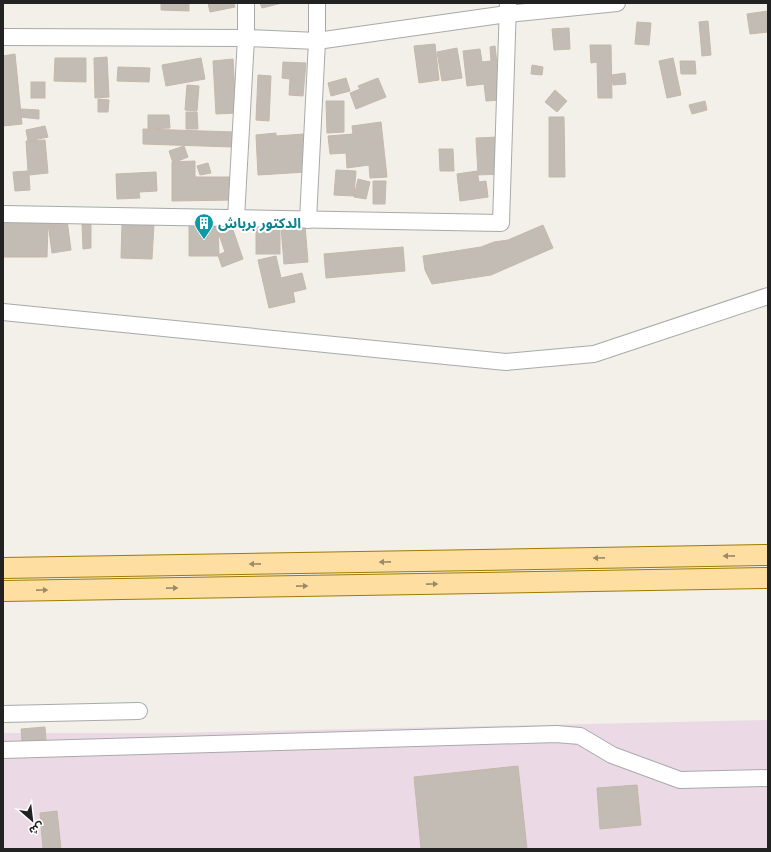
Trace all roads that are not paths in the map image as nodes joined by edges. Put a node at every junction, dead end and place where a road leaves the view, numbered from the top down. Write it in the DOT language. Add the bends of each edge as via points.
graph roads {
  1 [pos="246,3"];
  2 [pos="317,3"];
  3 [pos="617,3"];
  4 [pos="507,9"];
  5 [pos="3,37"];
  6 [pos="246,38"];
  7 [pos="317,41"];
  8 [pos="3,214"];
  9 [pos="236,218"];
  10 [pos="308,220"];
  11 [pos="768,296"];
  12 [pos="3,312"];
  13 [pos="768,555"];
  14 [pos="3,568"];
  15 [pos="768,578"];
  16 [pos="3,591"];
  17 [pos="139,712"];
  18 [pos="3,714"];
  19 [pos="3,750"];
  20 [pos="768,778"];
  1 -- 6 [label="street"];
  2 -- 7 [label="street"];
  3 -- 4 [label="street"];
  4 -- 7 [label="street"];
  4 -- 10 [label="street" via="501,223"];
  5 -- 6 [label="street"];
  6 -- 7 [label="street"];
  6 -- 9 [label="street"];
  7 -- 10 [label="street"];
  8 -- 9 [label="street"];
  9 -- 10 [label="street"];
  11 -- 12 [label="street" via="594,354 506,362"];
  13 -- 14 [label="main road, one-way"];
  16 -- 15 [label="main road, one-way"];
  17 -- 18 [label="street"];
  19 -- 20 [label="street" via="556,734 580,736 612,755 680,780"];
}
